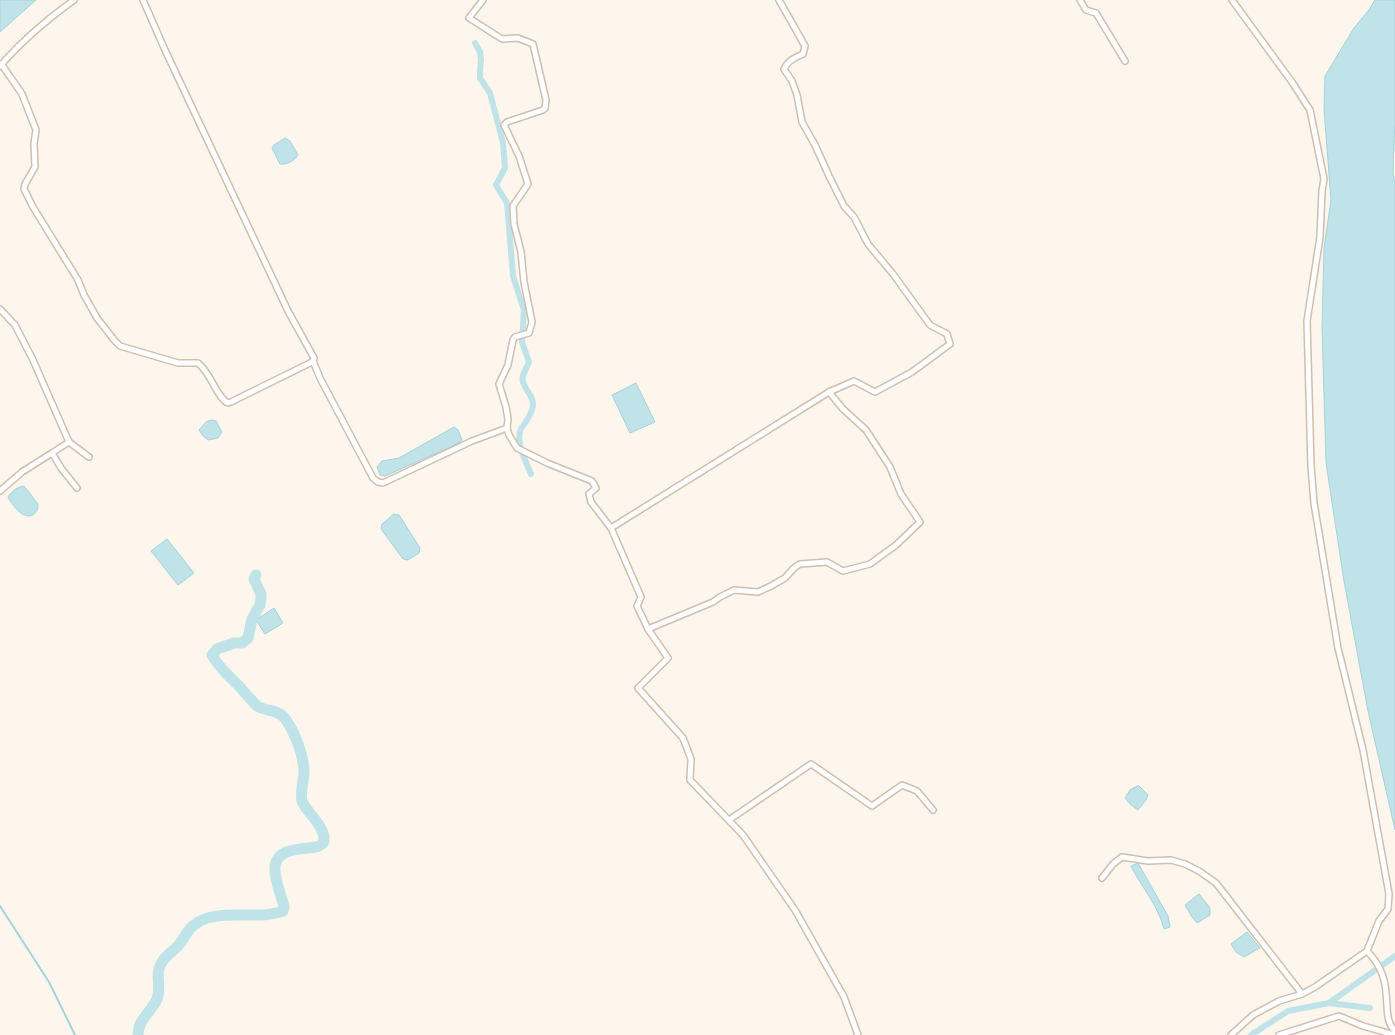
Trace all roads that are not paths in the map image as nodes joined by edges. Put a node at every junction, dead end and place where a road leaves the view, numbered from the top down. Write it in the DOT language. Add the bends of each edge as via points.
graph roads {
  1 [pos="74,0"];
  2 [pos="143,0"];
  3 [pos="483,0"];
  4 [pos="779,0"];
  5 [pos="1080,0"];
  6 [pos="1232,0"];
  7 [pos="1125,61"];
  8 [pos="1,66"];
  9 [pos="0,309"];
  10 [pos="313,361"];
  11 [pos="829,392"];
  12 [pos="507,428"];
  13 [pos="69,442"];
  14 [pos="52,453"];
  15 [pos="89,457"];
  16 [pos="77,488"];
  17 [pos="0,491"];
  18 [pos="612,528"];
  19 [pos="648,629"];
  20 [pos="933,810"];
  21 [pos="729,820"];
  22 [pos="1102,878"];
  23 [pos="1367,952"];
  24 [pos="1302,994"];
  25 [pos="1395,1031"];
  26 [pos="858,1035"];
  27 [pos="1231,1035"];
  28 [pos="1279,1035"];
  29 [pos="1395,1035"];
  1 -- 8 [label="street"];
  2 -- 10 [label="street"];
  3 -- 12 [label="street" via="469,18 502,40 518,38 532,44 546,100 543,110 504,125 528,184 513,206 532,322 530,332 515,337 512,342 508,365 499,384 506,407"];
  4 -- 11 [label="street" via="806,46 803,54 786,63 784,69 797,95 802,122 844,206 854,217 868,244 930,326 947,334 950,344 912,372 875,392 854,381"];
  5 -- 7 [label="street" via="1086,10 1096,13"];
  6 -- 23 [label="street" via="1310,110 1324,179 1320,237 1307,321 1311,466 1338,648 1363,750 1389,894 1388,909 1379,921"];
  8 -- 10 [label="street" via="22,94 36,130 35,167 24,189 98,318 120,346 169,361 198,364 228,403"];
  9 -- 13 [label="street" via="15,326"];
  10 -- 12 [label="street" via="373,478 378,482 383,483"];
  11 -- 18 [label="street"];
  11 -- 19 [label="street" via="843,410 866,430 920,522 870,564 843,570 827,562 800,564 785,578 758,592 734,590"];
  12 -- 18 [label="street" via="517,448 592,480 596,488 589,494 591,502"];
  13 -- 14 [label="street"];
  13 -- 15 [label="street"];
  14 -- 16 [label="street"];
  14 -- 17 [label="street"];
  18 -- 19 [label="street" via="641,597 637,606"];
  19 -- 21 [label="street" via="668,658 638,688 683,738 692,758 690,780"];
  20 -- 21 [label="street" via="917,791 902,785 872,806 811,764"];
  21 -- 26 [label="street" via="795,910 844,997"];
  22 -- 24 [label="street" via="1122,857 1171,860 1199,870 1216,883"];
  23 -- 24 [label="street"];
  23 -- 25 [label="street" via="1382,970 1388,1016"];
  24 -- 27 [label="street" via="1278,1001 1253,1014"];
  28 -- 29 [label="street" via="1339,1016"];
}
